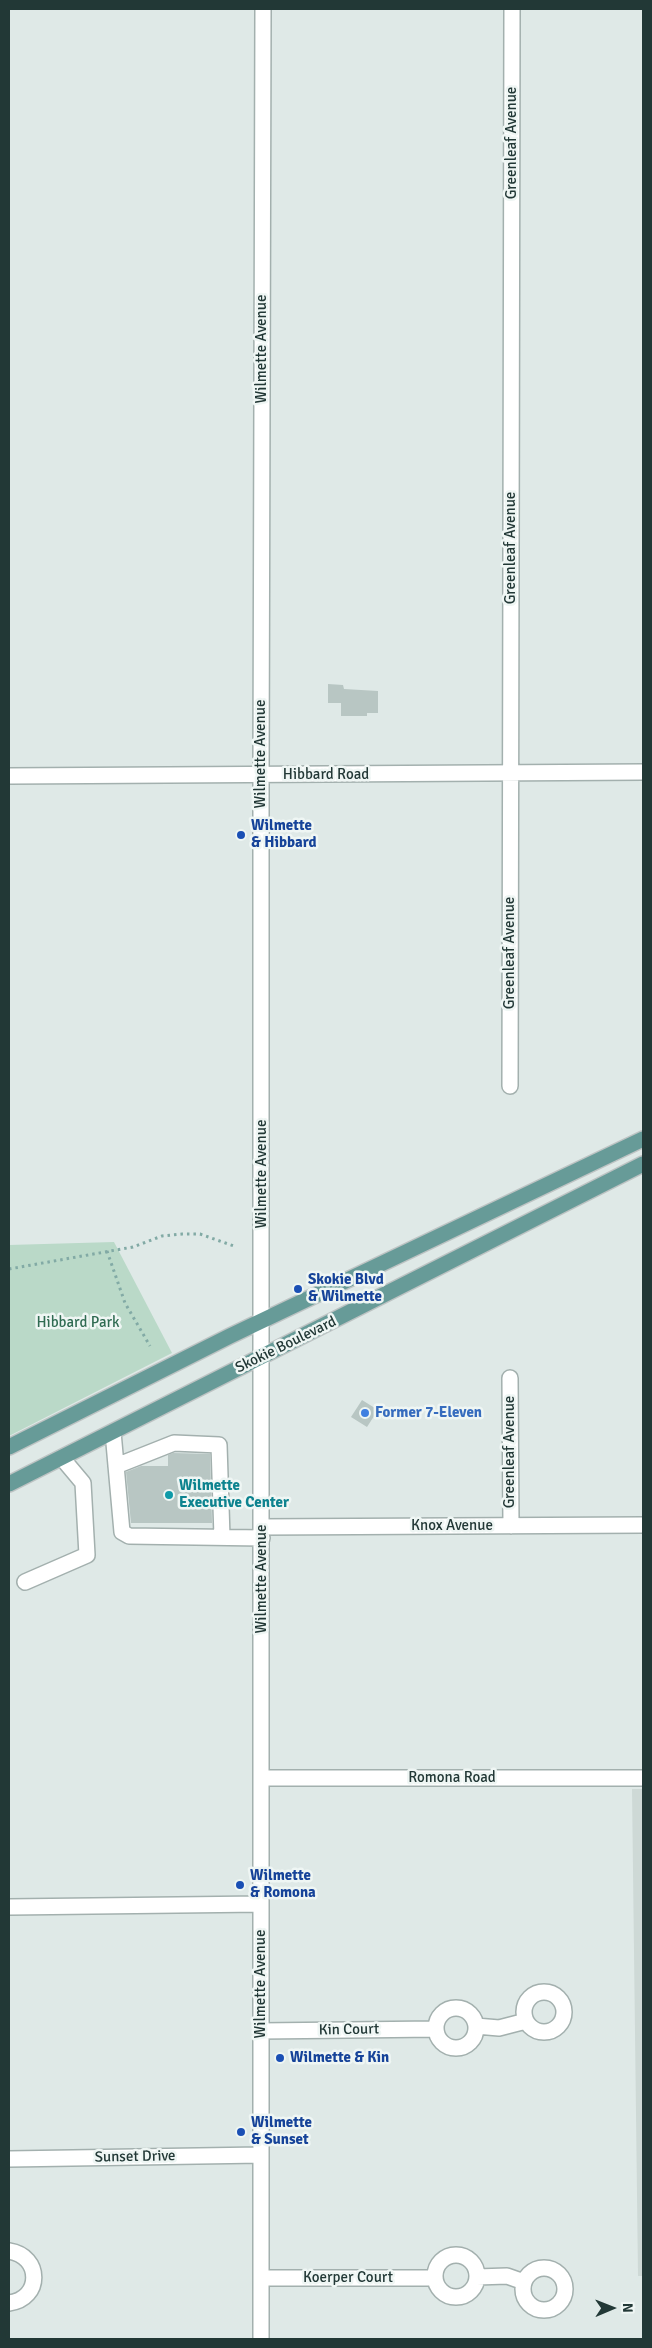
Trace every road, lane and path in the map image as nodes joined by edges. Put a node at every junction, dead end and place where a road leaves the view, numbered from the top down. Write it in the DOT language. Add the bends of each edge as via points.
graph roads {
  1 [pos="263,9"];
  2 [pos="512,9"];
  3 [pos="643,772"];
  4 [pos="511,773"];
  5 [pos="260,775"];
  6 [pos="9,776"];
  7 [pos="510,1086"];
  8 [pos="643,1139"];
  9 [pos="643,1164"];
  10 [pos="234,1246"];
  11 [pos="108,1251"];
  12 [pos="9,1269"];
  13 [pos="262,1322"];
  14 [pos="150,1346"];
  15 [pos="262,1358"];
  16 [pos="510,1378"];
  17 [pos="113,1432"];
  18 [pos="9,1447"];
  19 [pos="62,1458"];
  20 [pos="116,1466"];
  21 [pos="9,1484"];
  22 [pos="643,1525"];
  23 [pos="511,1526"];
  24 [pos="262,1532"];
  25 [pos="222,1537"];
  26 [pos="25,1582"];
  27 [pos="262,1778"];
  28 [pos="643,1778"];
  29 [pos="261,1904"];
  30 [pos="9,1907"];
  31 [pos="526,2021"];
  32 [pos="476,2026"];
  33 [pos="436,2030"];
  34 [pos="261,2031"];
  35 [pos="261,2155"];
  36 [pos="9,2159"];
  37 [pos="9,2251"];
  38 [pos="477,2277"];
  39 [pos="261,2278"];
  40 [pos="435,2278"];
  41 [pos="524,2282"];
  42 [pos="9,2303"];
  43 [pos="261,2339"];
  1 -- 5 [label="street, Wilmette Avenue"];
  2 -- 4 [label="street, Greenleaf Avenue"];
  3 -- 4 [label="street, Hibbard Road"];
  4 -- 5 [label="street, Hibbard Road"];
  4 -- 7 [label="street, Greenleaf Avenue"];
  5 -- 6 [label="street, Hibbard Road"];
  5 -- 13 [label="street, Wilmette Avenue"];
  8 -- 13 [label="main road, Skokie Boulevard"];
  9 -- 15 [label="main road, Skokie Boulevard"];
  10 -- 11 [label="path" via="200,1234 182,1234 162,1236 133,1247"];
  11 -- 12 [label="path"];
  11 -- 14 [label="path" via="125,1303"];
  13 -- 15 [label="street, Wilmette Avenue"];
  13 -- 18 [label="main road, Skokie Boulevard"];
  15 -- 17 [label="main road, Skokie Boulevard"];
  15 -- 24 [label="street, Wilmette Avenue"];
  16 -- 23 [label="street, Greenleaf Avenue"];
  17 -- 19 [label="main road, Skokie Boulevard"];
  17 -- 20 [label="street"];
  19 -- 21 [label="main road, Skokie Boulevard"];
  19 -- 26 [label="street" via="82,1483 87,1555"];
  20 -- 25 [label="street, Knox Avenue" via="122,1532 129,1536"];
  20 -- 25 [label="street" via="174,1443 220,1445"];
  22 -- 23 [label="street, Knox Avenue"];
  23 -- 24 [label="street, Knox Avenue"];
  24 -- 25 [label="street, Knox Avenue"];
  24 -- 27 [label="street, Wilmette Avenue"];
  27 -- 28 [label="street, Romona Road"];
  27 -- 29 [label="street, Wilmette Avenue"];
  29 -- 30 [label="street"];
  29 -- 34 [label="street, Wilmette Avenue"];
  31 -- 32 [label="street" via="500,2028"];
  32 -- 33 [label="street" via="472,2040 461,2048 447,2046"];
  32 -- 33 [label="street" via="471,2015 455,2008 443,2012"];
  33 -- 34 [label="street, Kin Court"];
  34 -- 35 [label="street, Wilmette Avenue"];
  35 -- 36 [label="street, Sunset Drive"];
  35 -- 39 [label="street, Wilmette Avenue"];
  37 -- 42 [label="street" via="30,2263 34,2280 26,2296"];
  38 -- 40 [label="street" via="472,2290 460,2296 446,2294"];
  38 -- 40 [label="street" via="474,2264 456,2254 438,2264"];
  38 -- 41 [label="street" via="507,2276"];
  39 -- 40 [label="street, Koerper Court"];
  39 -- 43 [label="street, Wilmette Avenue"];
}
